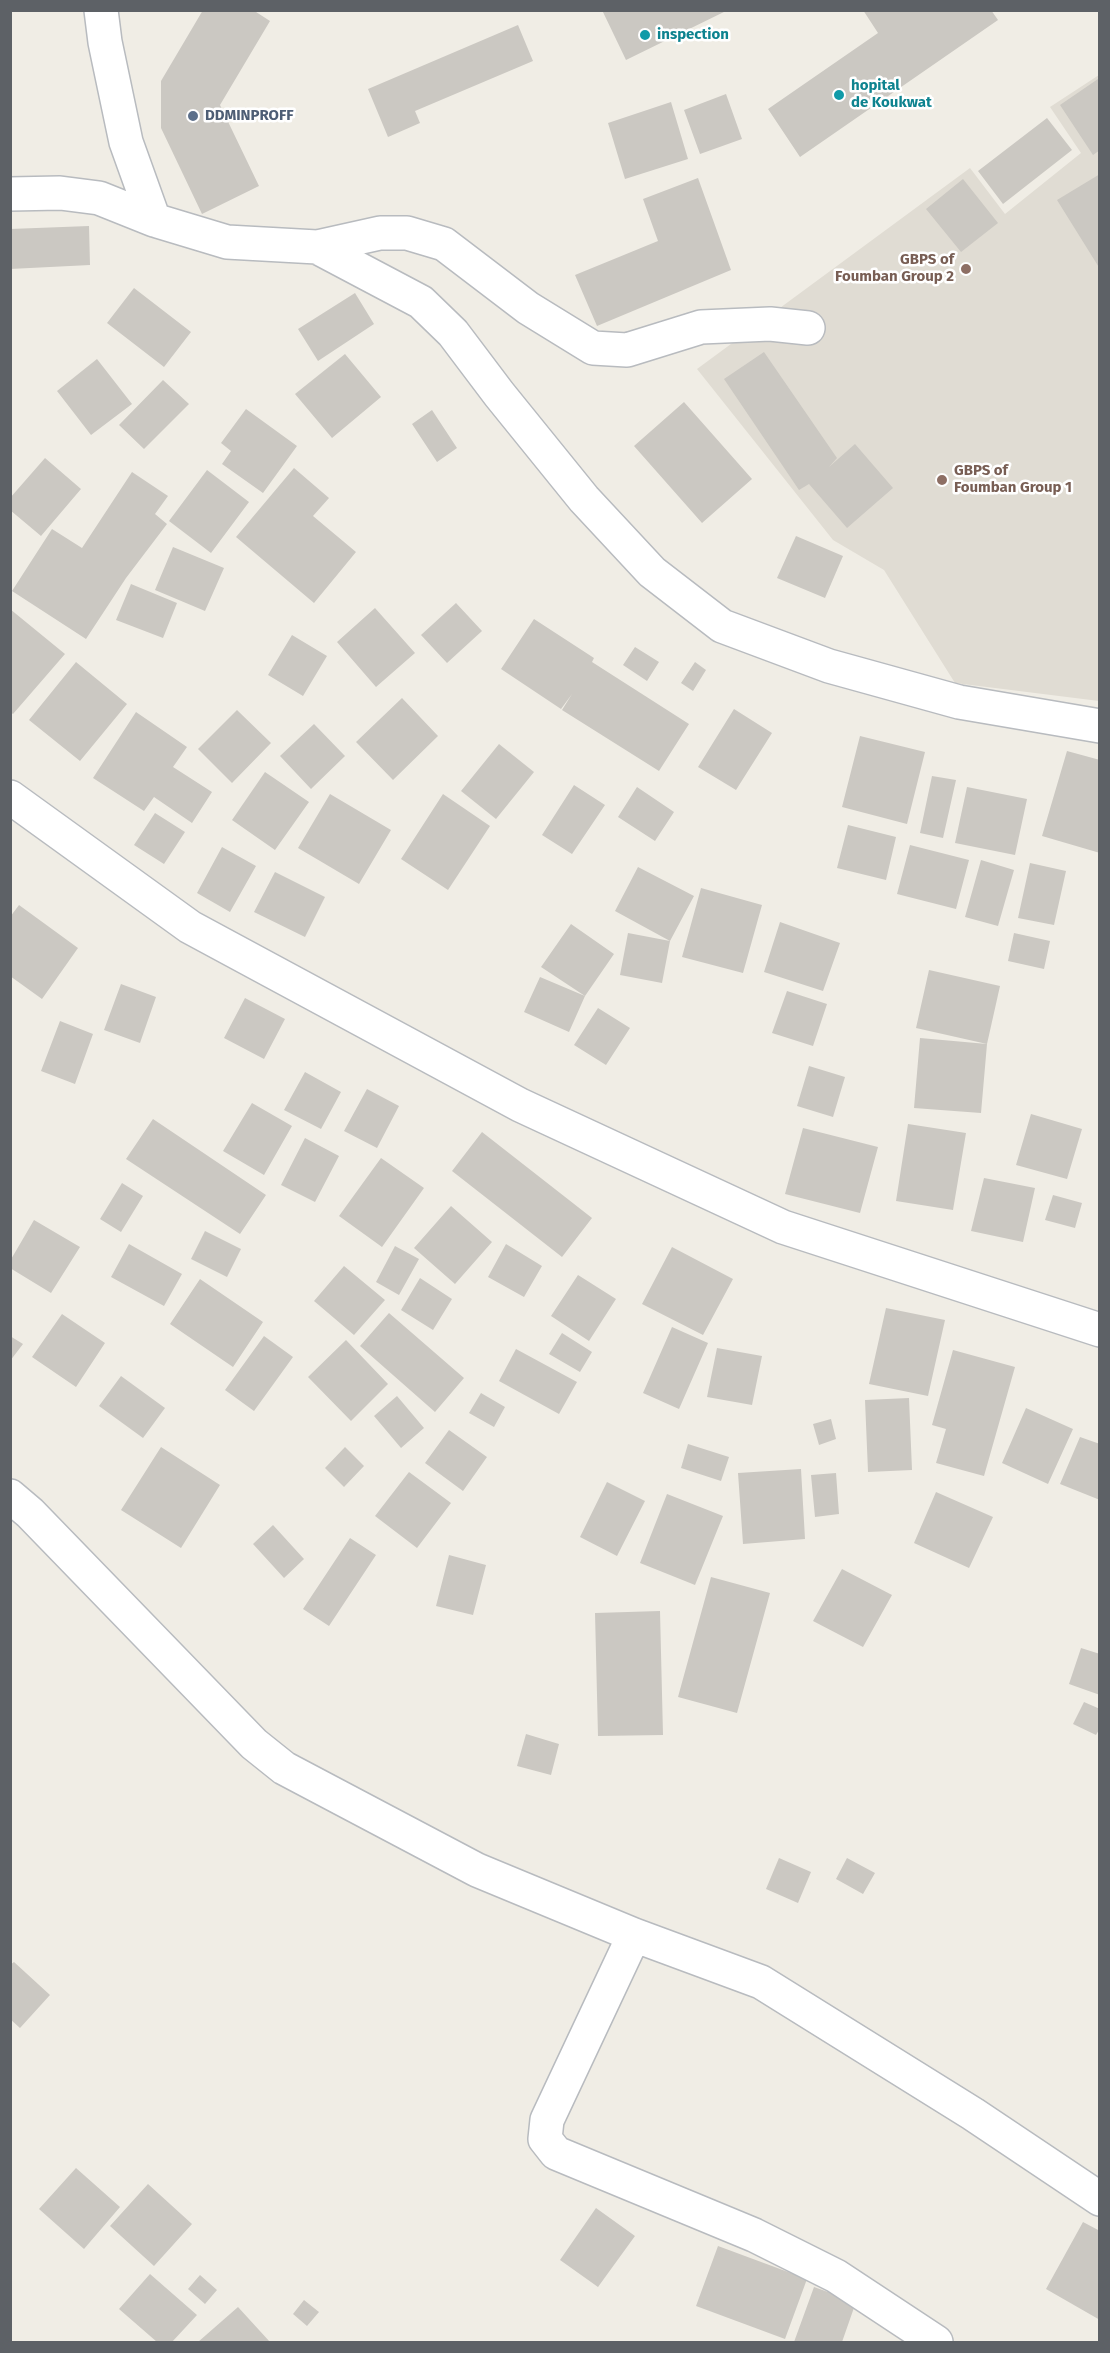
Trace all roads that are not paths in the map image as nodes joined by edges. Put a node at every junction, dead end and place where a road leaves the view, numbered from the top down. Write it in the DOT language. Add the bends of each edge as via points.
graph roads {
  1 [pos="101,10"];
  2 [pos="10,194"];
  3 [pos="154,220"];
  4 [pos="316,247"];
  5 [pos="808,328"];
  6 [pos="1100,726"];
  7 [pos="10,797"];
  8 [pos="1100,1330"];
  9 [pos="10,1496"];
  10 [pos="634,1935"];
  11 [pos="1100,2199"];
  12 [pos="936,2343"];
  1 -- 3 [label="street" via="126,142"];
  2 -- 3 [label="street" via="60,193 99,198"];
  3 -- 4 [label="street" via="227,242"];
  4 -- 5 [label="street" via="380,233 407,233 444,244 528,308 592,348 627,350 701,327 770,324"];
  4 -- 6 [label="street" via="421,302 453,333 584,499 652,572 722,626 830,666 958,702"];
  7 -- 8 [label="street" via="190,927 520,1105 783,1227"];
  9 -- 10 [label="street" via="254,1744 284,1768 477,1870"];
  10 -- 11 [label="street" via="761,1982 973,2114"];
  10 -- 12 [label="street" via="547,2120 545,2139 555,2153 754,2235 836,2276"];
}
